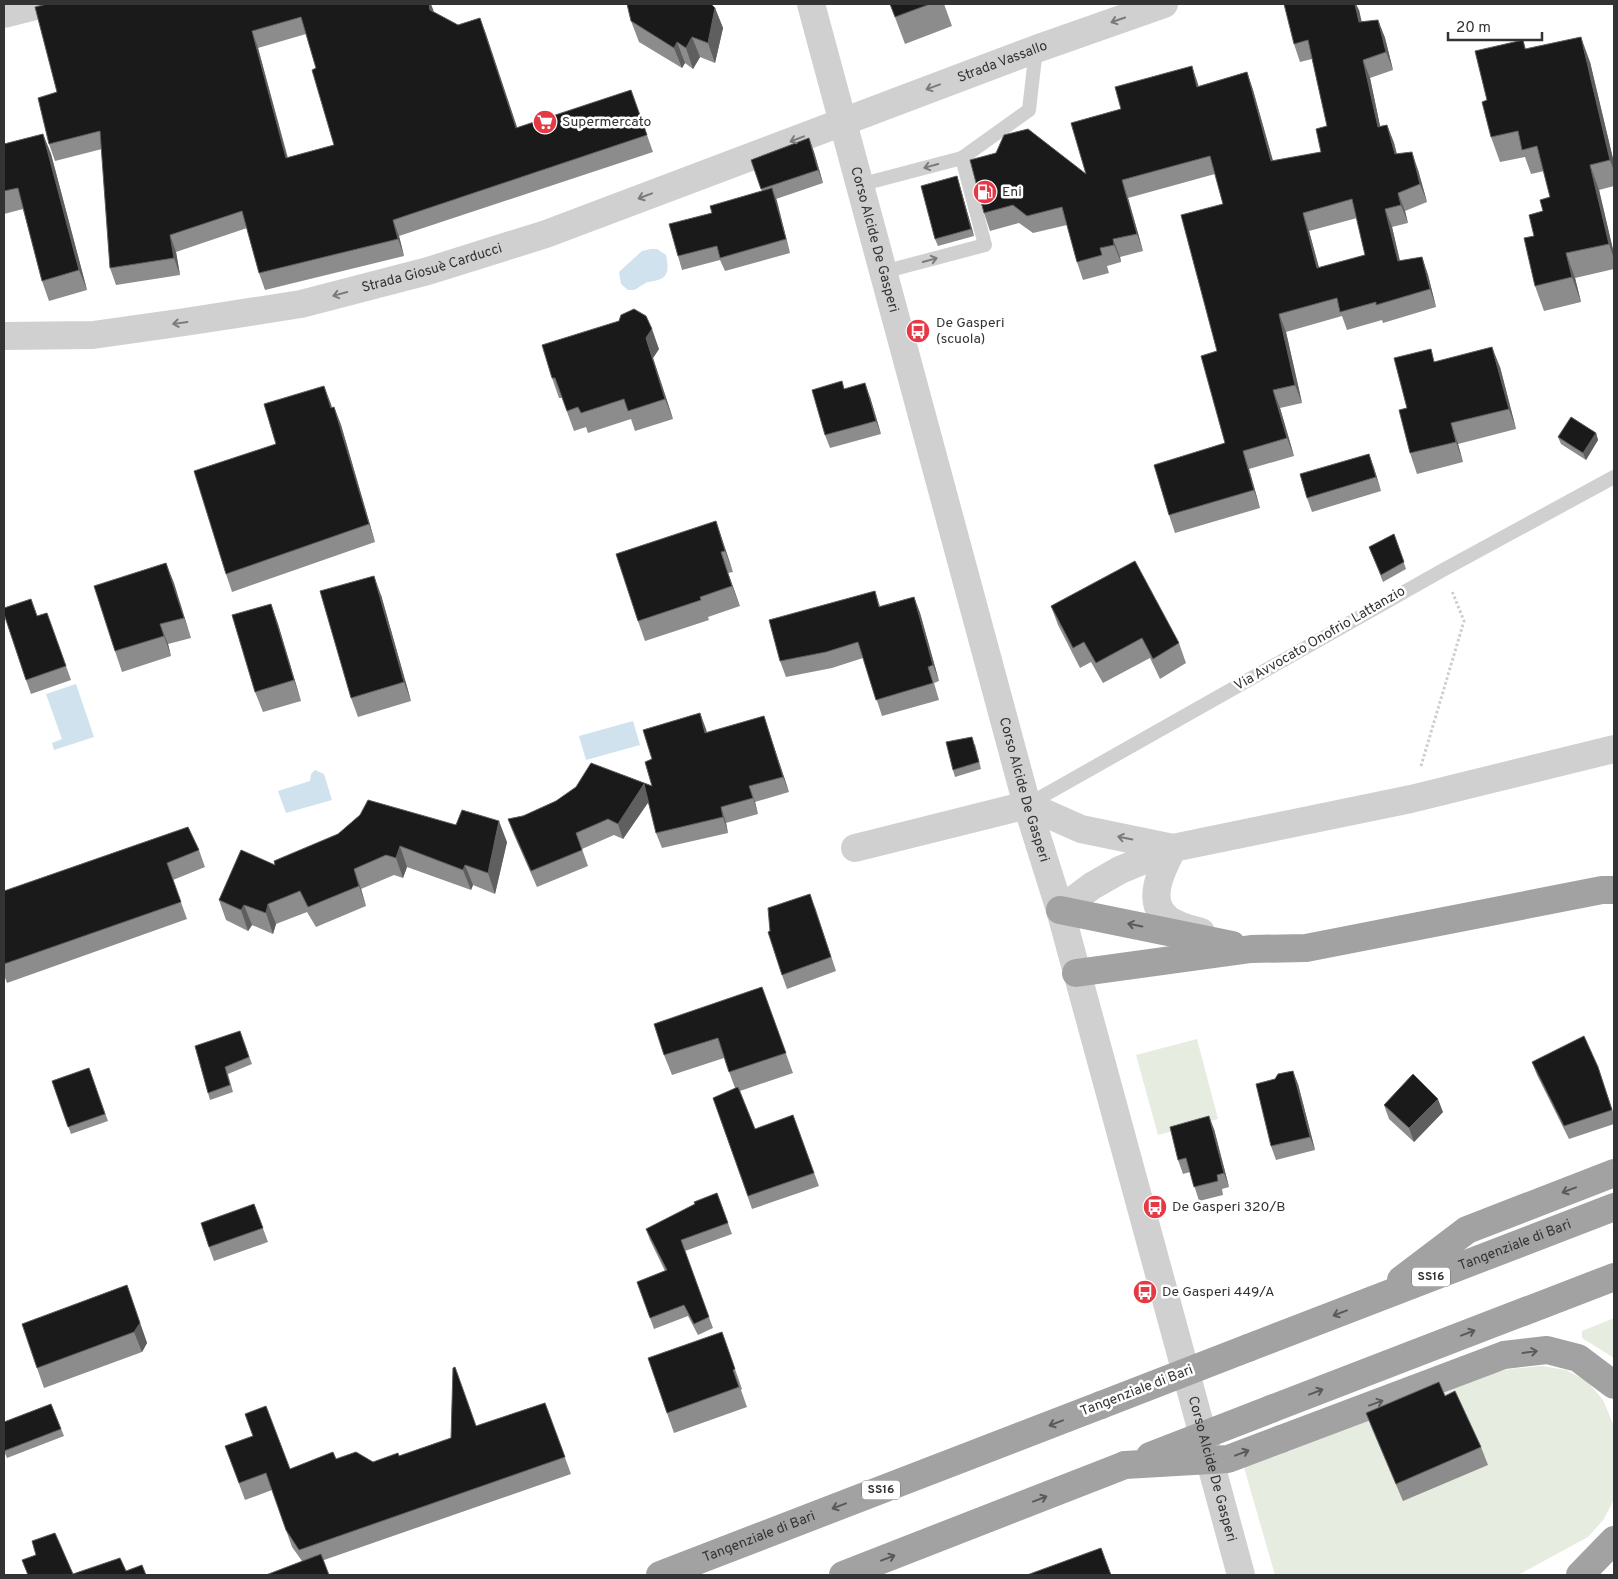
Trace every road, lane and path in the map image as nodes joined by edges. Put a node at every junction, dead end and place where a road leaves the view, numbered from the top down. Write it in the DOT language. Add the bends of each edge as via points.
graph roads {
  1 [pos="44,4"];
  2 [pos="811,4"];
  3 [pos="1164,4"];
  4 [pos="4,14"];
  5 [pos="1036,49"];
  6 [pos="842,121"];
  7 [pos="962,158"];
  8 [pos="859,185"];
  9 [pos="883,272"];
  10 [pos="4,336"];
  11 [pos="1614,476"];
  12 [pos="1443,570"];
  13 [pos="1614,750"];
  14 [pos="1411,799"];
  15 [pos="1027,805"];
  16 [pos="856,848"];
  17 [pos="1173,848"];
  18 [pos="1614,890"];
  19 [pos="1540,903"];
  20 [pos="1614,906"];
  21 [pos="1060,910"];
  22 [pos="1251,949"];
  23 [pos="1076,973"];
  24 [pos="1614,1173"];
  25 [pos="1614,1207"];
  26 [pos="1614,1277"];
  27 [pos="1374,1300"];
  28 [pos="1614,1385"];
  29 [pos="1125,1465"];
  30 [pos="1614,1540"];
  31 [pos="1614,1566"];
  32 [pos="660,1575"];
  33 [pos="843,1575"];
  34 [pos="1241,1575"];
  35 [pos="1580,1575"];
  36 [pos="1594,1575"];
  1 -- 4 [label="street"];
  2 -- 6 [label="street, Corso Alcide De Gasperi"];
  3 -- 5 [label="street, Strada Vassallo, one-way"];
  5 -- 6 [label="street, Strada Vassallo, one-way"];
  5 -- 7 [label="lane" via="1029,110"];
  6 -- 8 [label="street, Corso Alcide De Gasperi"];
  6 -- 10 [label="street, Strada Giosuè Carducci, one-way" via="546,234 428,271 319,299 93,335"];
  7 -- 8 [label="lane, one-way"];
  9 -- 7 [label="lane, one-way" via="985,245"];
  8 -- 9 [label="street, Corso Alcide De Gasperi"];
  9 -- 15 [label="street, Corso Alcide De Gasperi"];
  11 -- 12 [label="lane, Via Avvocato Onofrio Lattanzio"];
  12 -- 14 [label="path" via="1464,620"];
  12 -- 15 [label="lane, Via Avvocato Onofrio Lattanzio"];
  13 -- 14 [label="street"];
  14 -- 17 [label="street"];
  15 -- 16 [label="street"];
  17 -- 15 [label="street, one-way" via="1080,829"];
  15 -- 21 [label="street, Corso Alcide De Gasperi"];
  17 -- 21 [label="street" via="1120,870"];
  17 -- 22 [label="street" via="1160,872 1156,890 1167,919"];
  18 -- 19 [label="highway"];
  19 -- 20 [label="highway"];
  19 -- 22 [label="highway" via="1306,948"];
  22 -- 21 [label="highway, one-way"];
  21 -- 23 [label="street, Corso Alcide De Gasperi"];
  22 -- 23 [label="highway"];
  23 -- 34 [label="street, Corso Alcide De Gasperi"];
  24 -- 27 [label="highway, one-way" via="1467,1230"];
  25 -- 27 [label="highway, Tangenziale di Bari / SS16"];
  29 -- 26 [label="highway, one-way, bridge"];
  27 -- 32 [label="highway, Tangenziale di Bari / SS16, one-way, bridge"];
  29 -- 28 [label="highway, one-way, bridge" via="1228,1459 1504,1355 1547,1350 1578,1358"];
  33 -- 29 [label="highway, one-way"];
  30 -- 35 [label="highway"];
  31 -- 36 [label="highway"];
}
